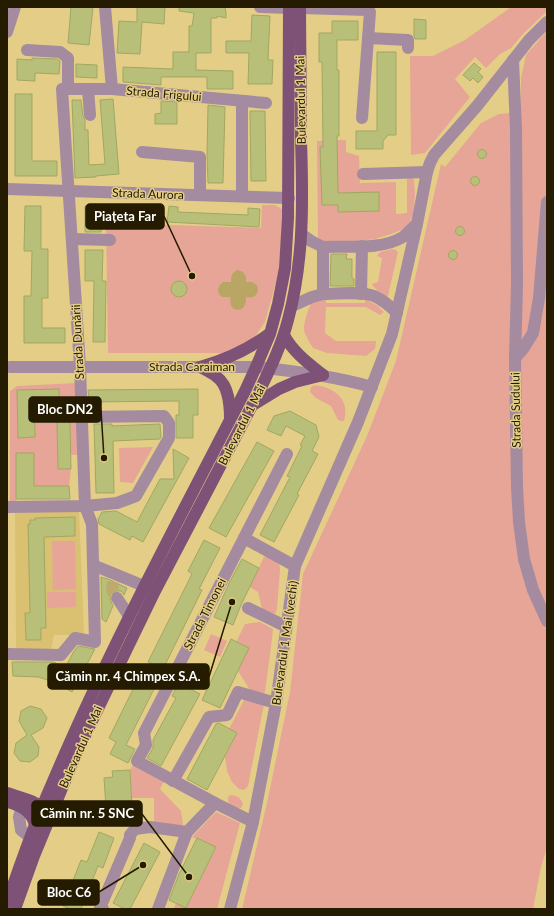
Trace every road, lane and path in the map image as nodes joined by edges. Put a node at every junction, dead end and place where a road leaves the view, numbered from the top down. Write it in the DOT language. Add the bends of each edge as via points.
graph roads {
  1 [pos="15,7"];
  2 [pos="104,7"];
  3 [pos="260,7"];
  4 [pos="295,8"];
  5 [pos="547,22"];
  6 [pos="7,32"];
  7 [pos="368,38"];
  8 [pos="408,48"];
  9 [pos="27,50"];
  10 [pos="513,60"];
  11 [pos="65,89"];
  12 [pos="88,89"];
  13 [pos="112,89"];
  14 [pos="242,101"];
  15 [pos="266,103"];
  16 [pos="90,115"];
  17 [pos="362,118"];
  18 [pos="142,152"];
  19 [pos="427,172"];
  20 [pos="363,174"];
  21 [pos="7,189"];
  22 [pos="68,191"];
  23 [pos="200,195"];
  24 [pos="242,196"];
  25 [pos="289,198"];
  26 [pos="547,202"];
  27 [pos="417,224"];
  28 [pos="301,234"];
  29 [pos="72,239"];
  30 [pos="110,240"];
  31 [pos="362,246"];
  32 [pos="323,247"];
  33 [pos="323,294"];
  34 [pos="361,294"];
  35 [pos="292,306"];
  36 [pos="396,313"];
  37 [pos="270,334"];
  38 [pos="284,335"];
  39 [pos="515,358"];
  40 [pos="80,366"];
  41 [pos="8,367"];
  42 [pos="200,367"];
  43 [pos="256,367"];
  44 [pos="270,368"];
  45 [pos="323,375"];
  46 [pos="372,387"];
  47 [pos="252,406"];
  48 [pos="82,416"];
  49 [pos="230,420"];
  50 [pos="287,454"];
  51 [pos="85,506"];
  52 [pos="7,507"];
  53 [pos="244,538"];
  54 [pos="93,565"];
  55 [pos="295,566"];
  56 [pos="144,586"];
  57 [pos="117,598"];
  58 [pos="248,608"];
  59 [pos="130,616"];
  60 [pos="547,621"];
  61 [pos="287,627"];
  62 [pos="7,654"];
  63 [pos="276,703"];
  64 [pos="173,781"];
  65 [pos="7,793"];
  66 [pos="7,802"];
  67 [pos="215,803"];
  68 [pos="22,807"];
  69 [pos="48,808"];
  70 [pos="253,822"];
  71 [pos="35,825"];
  72 [pos="187,832"];
  73 [pos="30,837"];
  74 [pos="7,902"];
  75 [pos="15,909"];
  76 [pos="103,909"];
  77 [pos="158,909"];
  78 [pos="230,909"];
  1 -- 6 [label="street"];
  2 -- 13 [label="street"];
  3 -- 4 [label="street"];
  4 -- 7 [label="street" via="368,10"];
  4 -- 25 [label="main road, Bulevardul 1 Mai"];
  4 -- 28 [label="main road, Bulevardul 1 Mai" via="302,174"];
  5 -- 10 [label="street"];
  7 -- 8 [label="street" via="408,40"];
  7 -- 17 [label="street"];
  9 -- 11 [label="street, Strada Dunării" via="60,52 68,58"];
  10 -- 19 [label="street" via="478,106 434,155"];
  10 -- 39 [label="street" via="516,128"];
  11 -- 12 [label="street, Strada Frigului"];
  11 -- 22 [label="street, Strada Dunării"];
  12 -- 13 [label="street, Strada Frigului"];
  12 -- 16 [label="street"];
  13 -- 14 [label="street, Strada Frigului"];
  14 -- 15 [label="street, Strada Frigului"];
  14 -- 24 [label="street"];
  18 -- 23 [label="street" via="200,157"];
  19 -- 20 [label="street"];
  19 -- 27 [label="street"];
  21 -- 22 [label="street, Strada Aurora"];
  22 -- 23 [label="street, Strada Aurora"];
  22 -- 29 [label="street, Strada Dunării"];
  23 -- 24 [label="street, Strada Aurora"];
  24 -- 25 [label="street, Strada Aurora"];
  25 -- 37 [label="main road, Bulevardul 1 Mai" via="284,268"];
  26 -- 39 [label="street, Strada Sudului" via="539,298 533,333"];
  27 -- 31 [label="street" via="390,243"];
  27 -- 36 [label="street"];
  28 -- 32 [label="street"];
  28 -- 35 [label="main road, Bulevardul 1 Mai"];
  29 -- 30 [label="street"];
  29 -- 40 [label="street, Strada Dunării"];
  31 -- 32 [label="street"];
  31 -- 34 [label="street"];
  32 -- 33 [label="street"];
  33 -- 34 [label="street"];
  33 -- 35 [label="street"];
  34 -- 36 [label="street" via="381,300"];
  35 -- 38 [label="main road, Bulevardul 1 Mai"];
  36 -- 46 [label="street" via="392,334"];
  37 -- 42 [label="main road" via="247,348"];
  37 -- 43 [label="main road, Bulevardul 1 Mai"];
  38 -- 44 [label="main road, Bulevardul 1 Mai"];
  38 -- 45 [label="main road" via="296,352"];
  39 -- 60 [label="street, Strada Sudului" via="519,522 524,559 533,590"];
  40 -- 41 [label="street, Strada Caraiman"];
  40 -- 42 [label="street, Strada Caraiman"];
  40 -- 48 [label="street, Strada Dunării"];
  42 -- 43 [label="street, Strada Caraiman"];
  42 -- 49 [label="main road" via="224,385"];
  43 -- 44 [label="street, Strada Caraiman"];
  43 -- 49 [label="main road, Bulevardul 1 Mai"];
  44 -- 45 [label="street, Strada Caraiman"];
  44 -- 47 [label="main road, Bulevardul 1 Mai"];
  45 -- 46 [label="street, Strada Caraiman"];
  45 -- 47 [label="main road" via="295,382"];
  46 -- 55 [label="street, Bulevardul 1 Mai (vechi)"];
  47 -- 69 [label="main road, Bulevardul 1 Mai" via="155,591"];
  48 -- 51 [label="street, Strada Dunării"];
  48 -- 51 [label="street" via="164,416 170,423 169,438 136,496 117,503"];
  49 -- 56 [label="main road, Bulevardul 1 Mai"];
  50 -- 53 [label="street, Strada Timonei"];
  51 -- 52 [label="street"];
  51 -- 54 [label="street, Strada Dunării" via="92,524"];
  53 -- 55 [label="street"];
  53 -- 64 [label="street, Strada Timonei" via="144,733 146,745 137,761"];
  54 -- 56 [label="street" via="114,578"];
  54 -- 62 [label="street, Strada Dunării" via="94,642 75,638 61,654"];
  55 -- 61 [label="street, Bulevardul 1 Mai (vechi)"];
  56 -- 59 [label="main road, Bulevardul 1 Mai"];
  57 -- 59 [label="street"];
  58 -- 61 [label="street"];
  59 -- 69 [label="main road, Bulevardul 1 Mai" via="53,780"];
  61 -- 63 [label="street, Bulevardul 1 Mai (vechi)"];
  63 -- 64 [label="street" via="238,692 227,715 209,717"];
  63 -- 70 [label="street, Bulevardul 1 Mai (vechi)"];
  64 -- 67 [label="street, Strada Timonei"];
  65 -- 69 [label="main road"];
  66 -- 68 [label="main road"];
  67 -- 70 [label="street, Strada Timonei"];
  67 -- 72 [label="street"];
  68 -- 71 [label="main road" via="33,817"];
  68 -- 73 [label="street" via="19,817 21,830"];
  69 -- 71 [label="main road"];
  69 -- 75 [label="main road" via="45,810 46,816 34,856"];
  70 -- 78 [label="street, Bulevardul 1 Mai (vechi)"];
  71 -- 73 [label="main road"];
  72 -- 76 [label="street" via="150,827 135,829 130,835 100,908"];
  72 -- 77 [label="street"];
  73 -- 74 [label="main road"];
}
